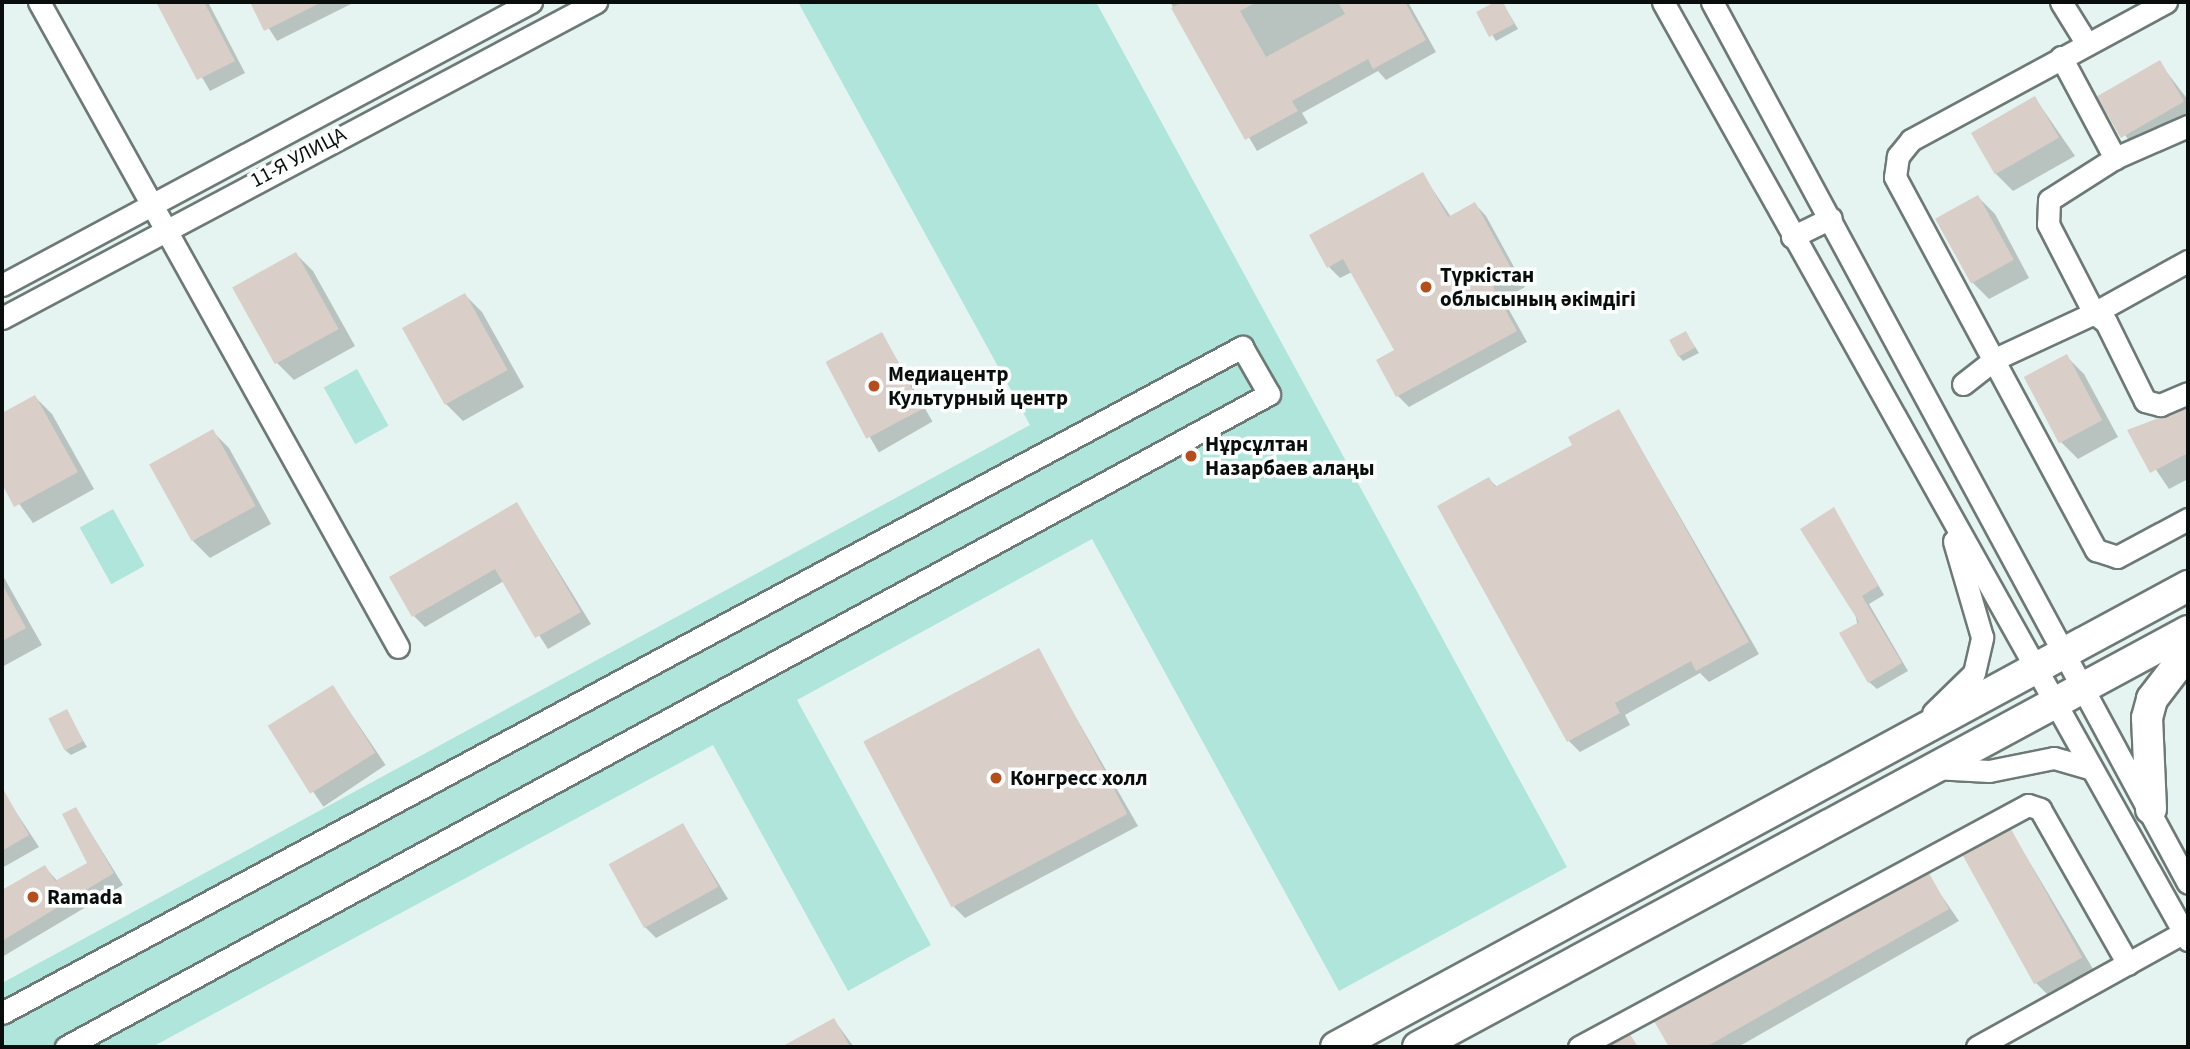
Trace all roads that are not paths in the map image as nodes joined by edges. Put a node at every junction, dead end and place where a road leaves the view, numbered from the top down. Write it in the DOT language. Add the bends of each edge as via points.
graph roads {
  1 [pos="38,2"];
  2 [pos="531,2"];
  3 [pos="596,2"];
  4 [pos="1664,2"];
  5 [pos="1712,2"];
  6 [pos="2062,2"];
  7 [pos="2166,2"];
  8 [pos="2087,44"];
  9 [pos="2061,57"];
  10 [pos="2188,126"];
  11 [pos="2115,158"];
  12 [pos="150,205"];
  13 [pos="1831,218"];
  14 [pos="162,228"];
  15 [pos="1792,237"];
  16 [pos="2188,261"];
  17 [pos="2,285"];
  18 [pos="2094,313"];
  19 [pos="2,318"];
  20 [pos="1995,359"];
  21 [pos="1963,384"];
  22 [pos="2188,393"];
  23 [pos="1931,484"];
  24 [pos="2188,519"];
  25 [pos="2188,586"];
  26 [pos="2188,631"];
  27 [pos="398,647"];
  28 [pos="2188,652"];
  29 [pos="2068,653"];
  30 [pos="2038,668"];
  31 [pos="2084,685"];
  32 [pos="2055,701"];
  33 [pos="1854,767"];
  34 [pos="1932,768"];
  35 [pos="2089,768"];
  36 [pos="2151,809"];
  37 [pos="2188,883"];
  38 [pos="2186,934"];
  39 [pos="2128,964"];
  40 [pos="2,1013"];
  41 [pos="66,1047"];
  42 [pos="1336,1047"];
  43 [pos="1418,1047"];
  44 [pos="1579,1047"];
  45 [pos="1977,1047"];
  1 -- 12 [label="street"];
  2 -- 12 [label="street, 11-Я УЛИЦА"];
  3 -- 14 [label="street, 11-Я УЛИЦА"];
  4 -- 15 [label="street"];
  5 -- 13 [label="street"];
  6 -- 8 [label="street"];
  7 -- 8 [label="street"];
  8 -- 9 [label="street"];
  9 -- 11 [label="street"];
  9 -- 20 [label="street" via="1911,140 1898,156 1895,177"];
  10 -- 11 [label="street"];
  11 -- 18 [label="street" via="2049,200 2048,224"];
  12 -- 14 [label="street"];
  12 -- 17 [label="street, 11-Я УЛИЦА"];
  13 -- 15 [label="street"];
  13 -- 29 [label="street"];
  14 -- 19 [label="street, 11-Я УЛИЦА"];
  14 -- 27 [label="street"];
  15 -- 23 [label="street"];
  16 -- 18 [label="street"];
  18 -- 20 [label="street"];
  18 -- 22 [label="street" via="2106,322 2145,401 2160,405"];
  20 -- 21 [label="street"];
  20 -- 24 [label="street" via="2096,550 2117,557"];
  23 -- 30 [label="street"];
  23 -- 33 [label="street" via="1979,611 1982,637 1974,673 1923,721"];
  25 -- 29 [label="street"];
  26 -- 31 [label="street"];
  28 -- 36 [label="street" via="2152,699 2147,718"];
  29 -- 30 [label="street"];
  29 -- 31 [label="street"];
  30 -- 32 [label="street"];
  30 -- 33 [label="street"];
  31 -- 32 [label="street"];
  31 -- 36 [label="street"];
  32 -- 34 [label="street"];
  32 -- 35 [label="street"];
  33 -- 42 [label="street"];
  34 -- 35 [label="street" via="1989,771 2053,758"];
  34 -- 43 [label="street"];
  35 -- 38 [label="street"];
  36 -- 37 [label="street"];
  38 -- 39 [label="street"];
  39 -- 44 [label="street" via="2040,809 2028,805"];
  39 -- 45 [label="street"];
  40 -- 41 [label="street" via="1242,347 1269,394"];
}
